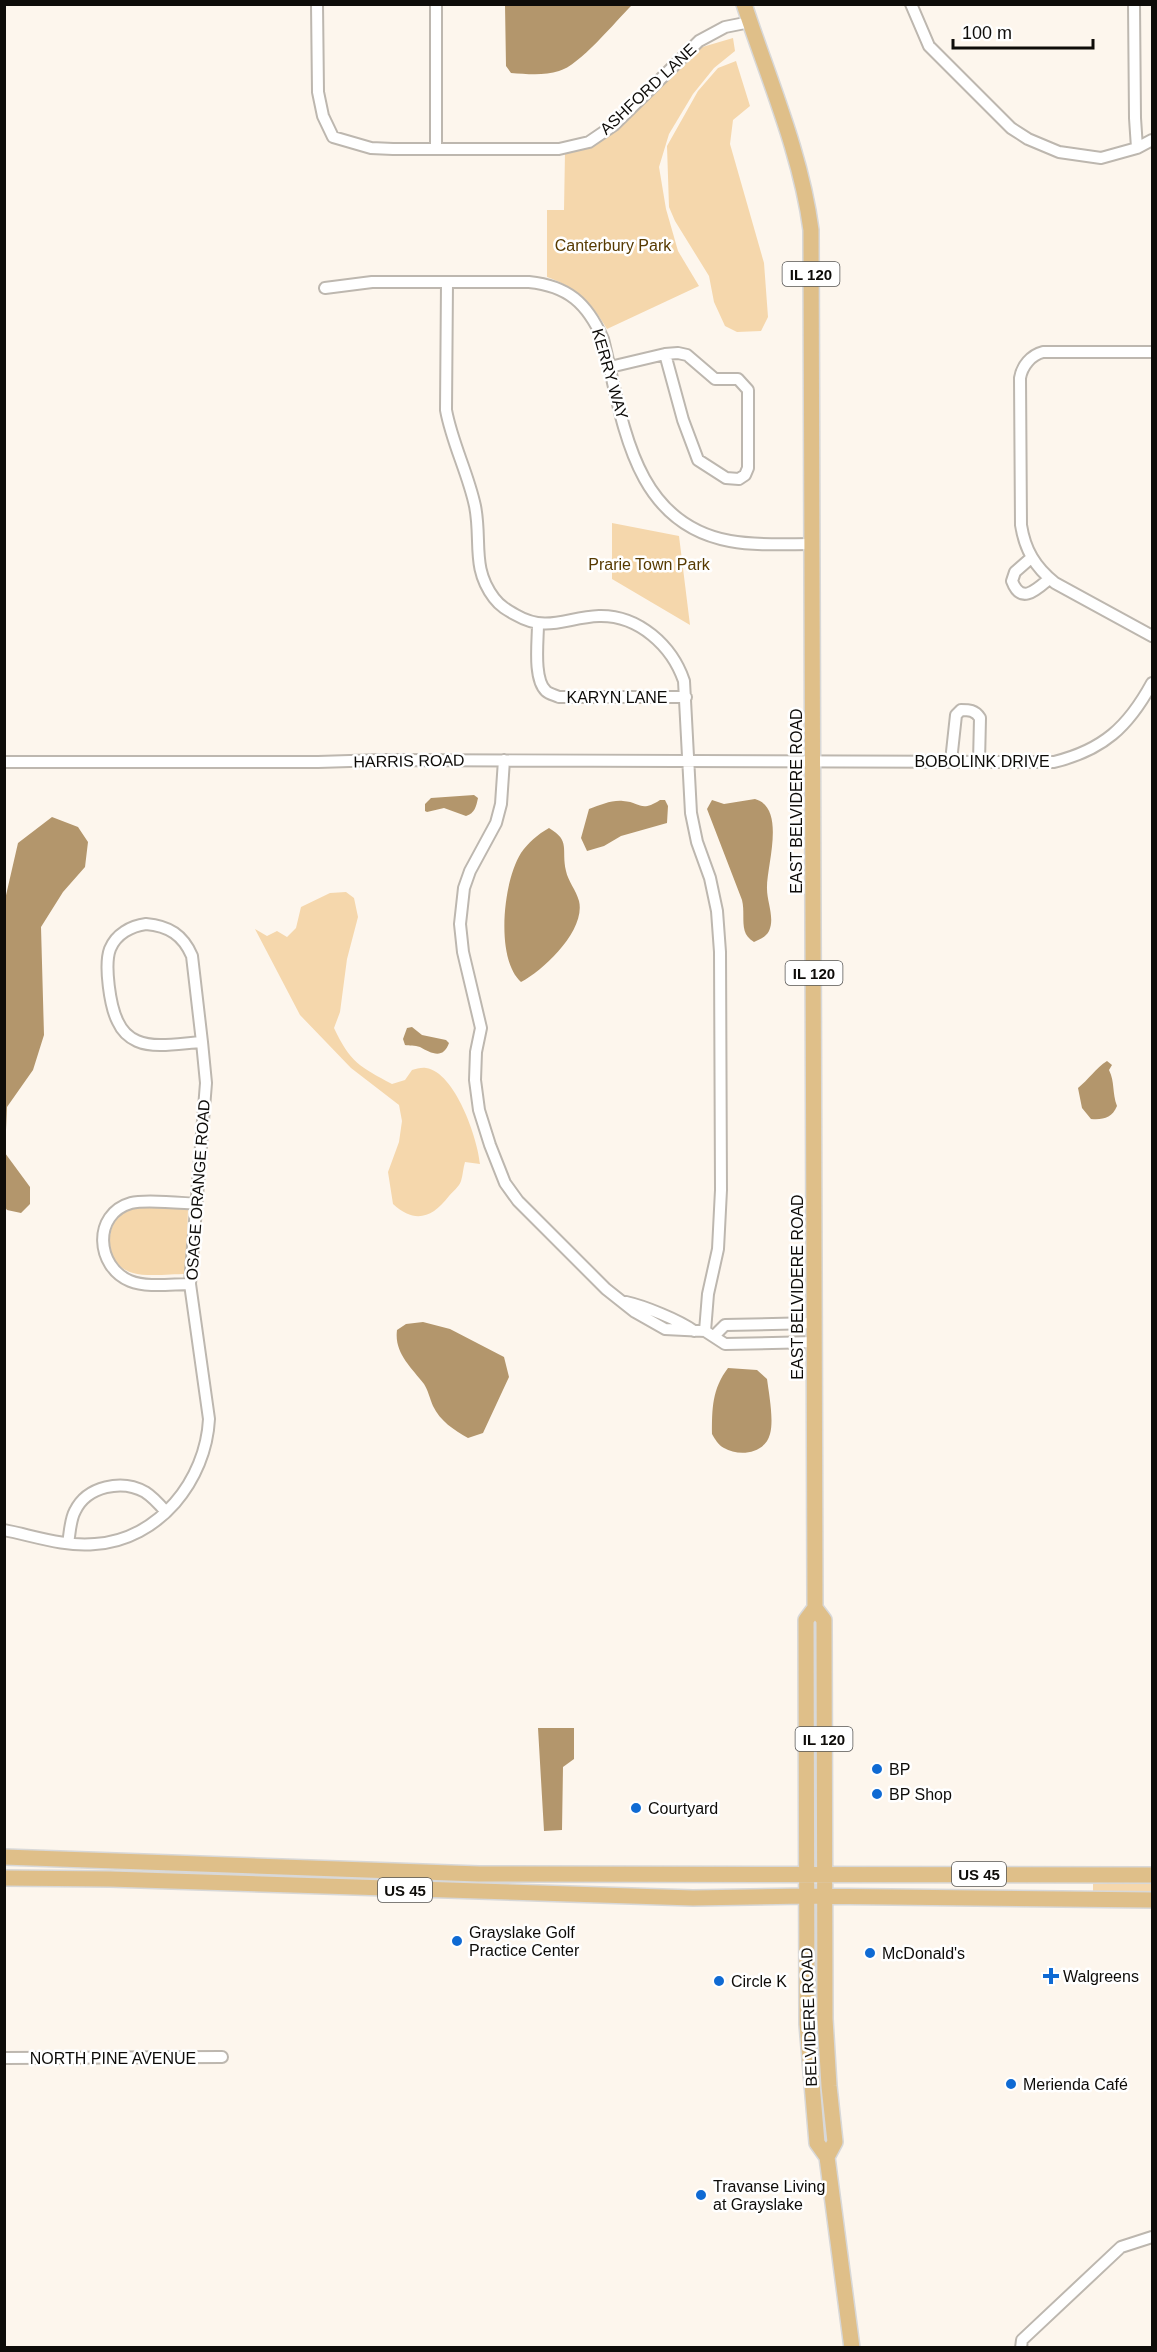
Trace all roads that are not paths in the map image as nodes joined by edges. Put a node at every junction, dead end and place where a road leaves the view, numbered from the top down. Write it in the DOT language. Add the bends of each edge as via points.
graph roads {
  1 [pos="317,4"];
  2 [pos="436,4"];
  3 [pos="744,4"];
  4 [pos="911,4"];
  5 [pos="1134,4"];
  6 [pos="750,22"];
  7 [pos="1152,140"];
  8 [pos="1137,148"];
  9 [pos="436,149"];
  10 [pos="447,282"];
  11 [pos="325,288"];
  12 [pos="1152,352"];
  13 [pos="665,354"];
  14 [pos="610,367"];
  15 [pos="813,544"];
  16 [pos="1031,558"];
  17 [pos="1049,579"];
  18 [pos="538,624"];
  19 [pos="1152,636"];
  20 [pos="1152,683"];
  21 [pos="686,697"];
  22 [pos="504,760"];
  23 [pos="687,760"];
  24 [pos="814,761"];
  25 [pos="951,761"];
  26 [pos="4,762"];
  27 [pos="979,762"];
  28 [pos="202,1042"];
  29 [pos="197,1204"];
  30 [pos="190,1284"];
  31 [pos="815,1323"];
  32 [pos="704,1333"];
  33 [pos="815,1342"];
  34 [pos="166,1512"];
  35 [pos="4,1530"];
  36 [pos="68,1543"];
  37 [pos="815,1608"];
  38 [pos="4,1857"];
  39 [pos="806,1874"];
  40 [pos="824,1874"];
  41 [pos="1152,1875"];
  42 [pos="4,1878"];
  43 [pos="806,1896"];
  44 [pos="824,1897"];
  45 [pos="1152,1900"];
  46 [pos="222,2057"];
  47 [pos="4,2058"];
  48 [pos="827,2157"];
  49 [pos="1152,2237"];
  50 [pos="852,2348"];
  51 [pos="1021,2348"];
  1 -- 9 [label="street, ASHFORD LANE" via="318,92 333,137 371,147"];
  2 -- 9 [label="street"];
  3 -- 6 [label="main road, EAST BELVIDERE ROAD / IL 120"];
  4 -- 8 [label="street" via="929,46 1011,128 1028,139 1059,152 1085,157 1112,156"];
  5 -- 8 [label="street"];
  6 -- 9 [label="street, ASHFORD LANE" via="725,27 699,41 614,125 590,142 559,149"];
  6 -- 15 [label="main road, EAST BELVIDERE ROAD / IL 120" via="795,159 811,230"];
  7 -- 8 [label="street"];
  10 -- 11 [label="street, KERRY WAY" via="372,282"];
  10 -- 14 [label="street, KERRY WAY" via="545,284 571,295 595,321"];
  10 -- 18 [label="street" via="446,410 475,506 481,578 505,609"];
  12 -- 16 [label="street" via="1043,352 1029,360 1021,372 1021,525"];
  13 -- 13 [label="street" via="687,355 715,379 738,380 748,390 748,468 739,479 726,478 698,460"];
  13 -- 14 [label="street"];
  14 -- 15 [label="street, KERRY WAY" via="633,457 649,489 665,508 709,536 732,542"];
  15 -- 24 [label="main road, EAST BELVIDERE ROAD / IL 120"];
  16 -- 17 [label="street"];
  16 -- 17 [label="street" via="1015,572 1015,590 1033,593"];
  17 -- 19 [label="street"];
  18 -- 21 [label="street" via="597,616 632,623 668,649 678,664"];
  18 -- 21 [label="street, KARYN LANE" via="537,672 547,693 559,697"];
  20 -- 27 [label="street, BOBOLINK DRIVE" via="1120,730 1085,753 1054,762"];
  21 -- 23 [label="street"];
  22 -- 23 [label="street, HARRIS ROAD"];
  22 -- 26 [label="street, HARRIS ROAD"];
  22 -- 32 [label="street" via="499,814 464,888 460,924 481,1028 475,1080 479,1110 495,1159 506,1186 518,1201 606,1289 625,1302"];
  23 -- 24 [label="street, HARRIS ROAD"];
  23 -- 32 [label="street" via="691,813 717,911 720,951 721,1190 718,1250"];
  24 -- 25 [label="street, BOBOLINK DRIVE"];
  24 -- 31 [label="main road, EAST BELVIDERE ROAD / IL 120"];
  25 -- 27 [label="street, BOBOLINK DRIVE"];
  25 -- 27 [label="street" via="956,715 961,710 970,710 980,718"];
  28 -- 28 [label="street, OSAGE ORANGE ROAD" via="188,947 177,934 159,925 135,925 125,931 110,950 108,975 117,1021 126,1035 147,1045"];
  28 -- 29 [label="street, OSAGE ORANGE ROAD" via="206,1083"];
  29 -- 30 [label="street, OSAGE ORANGE ROAD"];
  29 -- 30 [label="street" via="131,1203 110,1219 102,1239 110,1267 132,1282"];
  30 -- 34 [label="street, OSAGE ORANGE ROAD" via="209,1419 208,1438 204,1456 183,1496"];
  31 -- 32 [label="street" via="725,1325"];
  31 -- 33 [label="main road, EAST BELVIDERE ROAD / IL 120"];
  32 -- 33 [label="street" via="725,1344"];
  33 -- 37 [label="main road, EAST BELVIDERE ROAD / IL 120"];
  34 -- 36 [label="street, OSAGE ORANGE ROAD" via="133,1534 116,1540 96,1545"];
  34 -- 36 [label="street" via="135,1488 101,1488 81,1501 74,1512"];
  35 -- 36 [label="street, OSAGE ORANGE ROAD"];
  37 -- 39 [label="main road, EAST BELVIDERE ROAD" via="806,1620"];
  37 -- 40 [label="main road, EAST BELVIDERE ROAD / IL 120" via="824,1620"];
  38 -- 39 [label="main road, US 45" via="479,1874"];
  39 -- 40 [label="main road, US 45"];
  39 -- 43 [label="main road, BELVIDERE ROAD / IL 120"];
  40 -- 41 [label="main road, US 45"];
  40 -- 44 [label="main road, BELVIDERE ROAD / IL 120"];
  42 -- 43 [label="main road, US 45" via="660,1897"];
  43 -- 44 [label="main road, US 45"];
  43 -- 48 [label="main road, BELVIDERE ROAD / IL 120" via="810,2076 817,2143"];
  44 -- 45 [label="main road, US 45"];
  44 -- 48 [label="main road, BELVIDERE ROAD / IL 120" via="826,2039 835,2142"];
  46 -- 47 [label="street, NORTH PINE AVENUE"];
  48 -- 50 [label="main road, BELVIDERE ROAD / IL 120"];
  49 -- 51 [label="street" via="1121,2247 1022,2340"];
}
